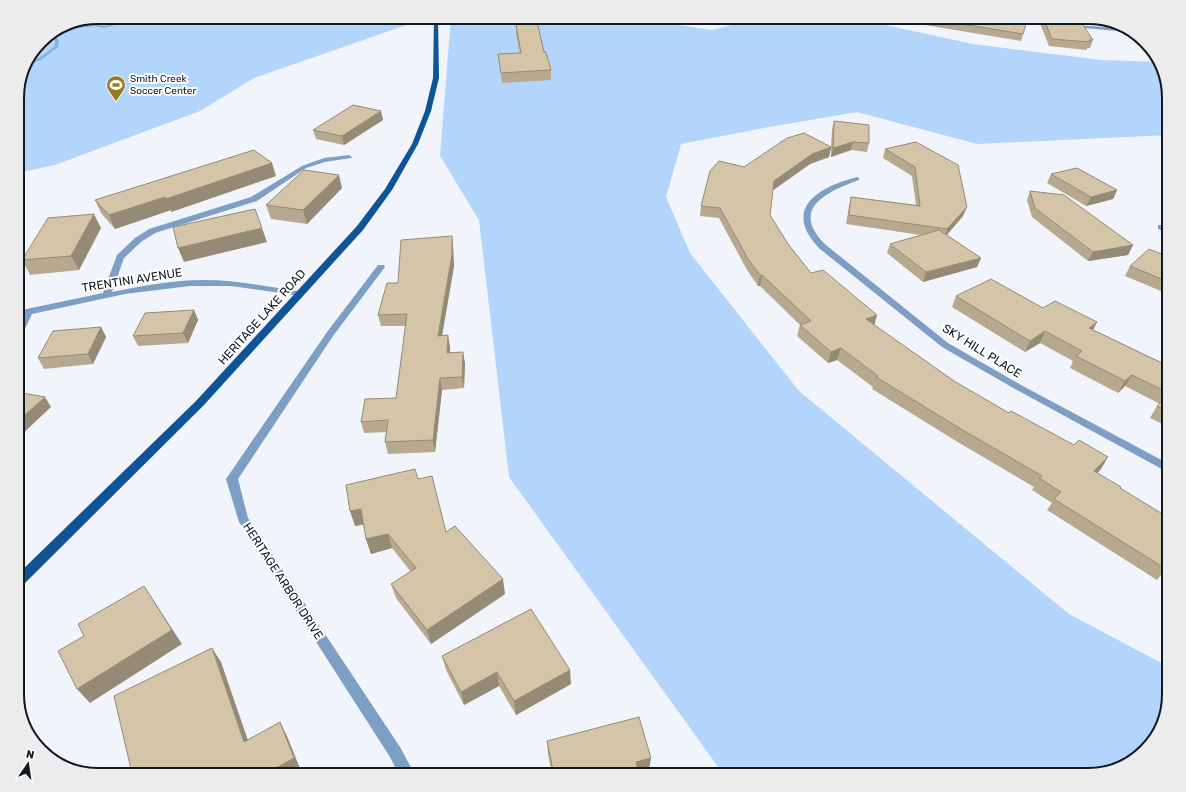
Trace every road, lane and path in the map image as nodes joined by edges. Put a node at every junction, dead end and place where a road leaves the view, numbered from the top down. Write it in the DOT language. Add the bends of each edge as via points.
graph roads {
  1 [pos="436,24"];
  2 [pos="1050,24"];
  3 [pos="1058,25"];
  4 [pos="1065,26"];
  5 [pos="1104,26"];
  6 [pos="1107,29"];
  7 [pos="1114,29"];
  8 [pos="348,157"];
  9 [pos="857,180"];
  10 [pos="381,267"];
  11 [pos="299,294"];
  12 [pos="107,295"];
  13 [pos="28,312"];
  14 [pos="24,313"];
  15 [pos="24,320"];
  16 [pos="1162,466"];
  17 [pos="24,576"];
  18 [pos="403,768"];
  1 -- 11 [label="main road, HERITAGE LAKE ROAD" via="436,78 428,111 415,144 388,190 360,228"];
  2 -- 3 [label="street"];
  4 -- 6 [label="street"];
  5 -- 6 [label="street"];
  6 -- 7 [label="street"];
  8 -- 12 [label="street" via="324,160 304,167 254,199 152,231 120,257"];
  9 -- 16 [label="street, SKY HILL PLACE" via="835,186 820,195 809,206 806,219 810,231 823,247 945,345"];
  10 -- 18 [label="street, HERITAGE ARBOR DRIVE" via="330,334 232,479 243,519"];
  11 -- 12 [label="street, TRENTINI AVENUE" via="232,285 192,283"];
  11 -- 17 [label="main road, HERITAGE LAKE ROAD" via="200,403"];
  12 -- 13 [label="street, TRENTINI AVENUE"];
  13 -- 14 [label="street, TRENTINI AVENUE"];
  13 -- 15 [label="street"];
}
